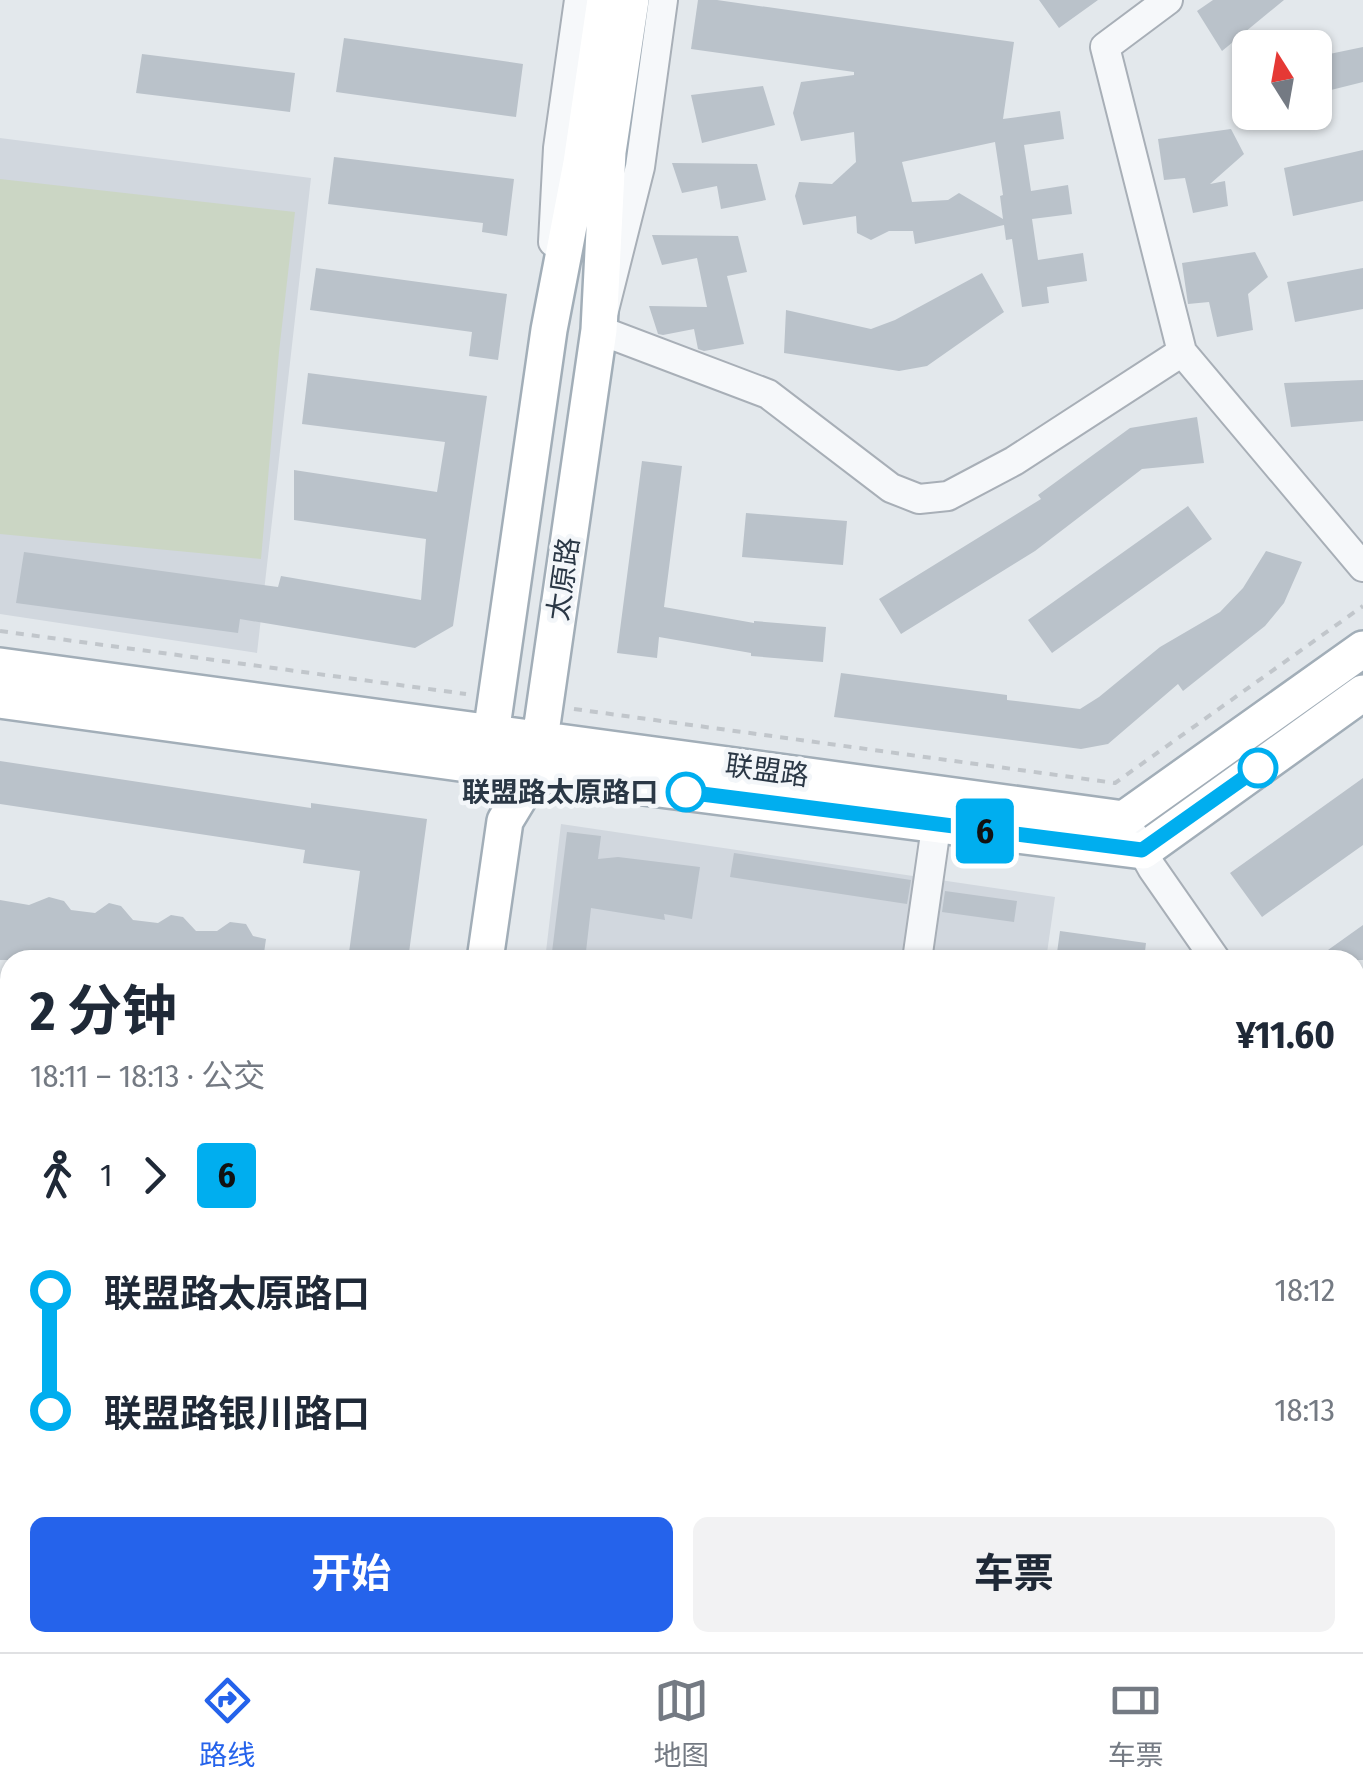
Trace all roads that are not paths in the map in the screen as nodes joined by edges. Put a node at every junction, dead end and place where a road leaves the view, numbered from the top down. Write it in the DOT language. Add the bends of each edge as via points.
graph roads {
  1 [pos="580,0"];
  2 [pos="605,0"];
  3 [pos="631,0"];
  4 [pos="663,0"];
  5 [pos="1168,0"];
  6 [pos="549,330"];
  7 [pos="598,330"];
  8 [pos="1182,352"];
  9 [pos="1363,567"];
  10 [pos="1363,648"];
  11 [pos="0,666"];
  12 [pos="1363,693"];
  13 [pos="0,700"];
  14 [pos="491,732"];
  15 [pos="539,739"];
  16 [pos="1124,819"];
  17 [pos="505,821"];
  18 [pos="934,825"];
  19 [pos="1142,850"];
  20 [pos="486,950"];
  21 [pos="918,950"];
  22 [pos="1209,950"];
  1 -- 6 [label="street, 太原路" via="558,148"];
  2 -- 6 [label="main road, 太原路"];
  3 -- 7 [label="main road, 太原路" via="608,152"];
  4 -- 7 [label="street, 太原路" via="640,167"];
  5 -- 8 [label="street" via="1105,46"];
  6 -- 14 [label="main road, 太原路"];
  7 -- 8 [label="street" via="768,394 891,488 919,499 948,496 1014,462"];
  7 -- 15 [label="main road, 太原路"];
  8 -- 9 [label="street"];
  10 -- 16 [label="main road"];
  11 -- 14 [label="main road, 联盟路"];
  12 -- 19 [label="main road"];
  13 -- 14 [label="main road, 联盟路"];
  14 -- 15 [label="main road, 联盟路"];
  14 -- 17 [label="main road, 太原路"];
  15 -- 16 [label="main road, 联盟路"];
  15 -- 17 [label="main road, 太原路"];
  15 -- 18 [label="main road, 联盟路"];
  16 -- 19 [label="street"];
  17 -- 20 [label="main road, 太原路"];
  18 -- 19 [label="main road, 联盟路"];
  18 -- 21 [label="street"];
  19 -- 22 [label="street"];
}
